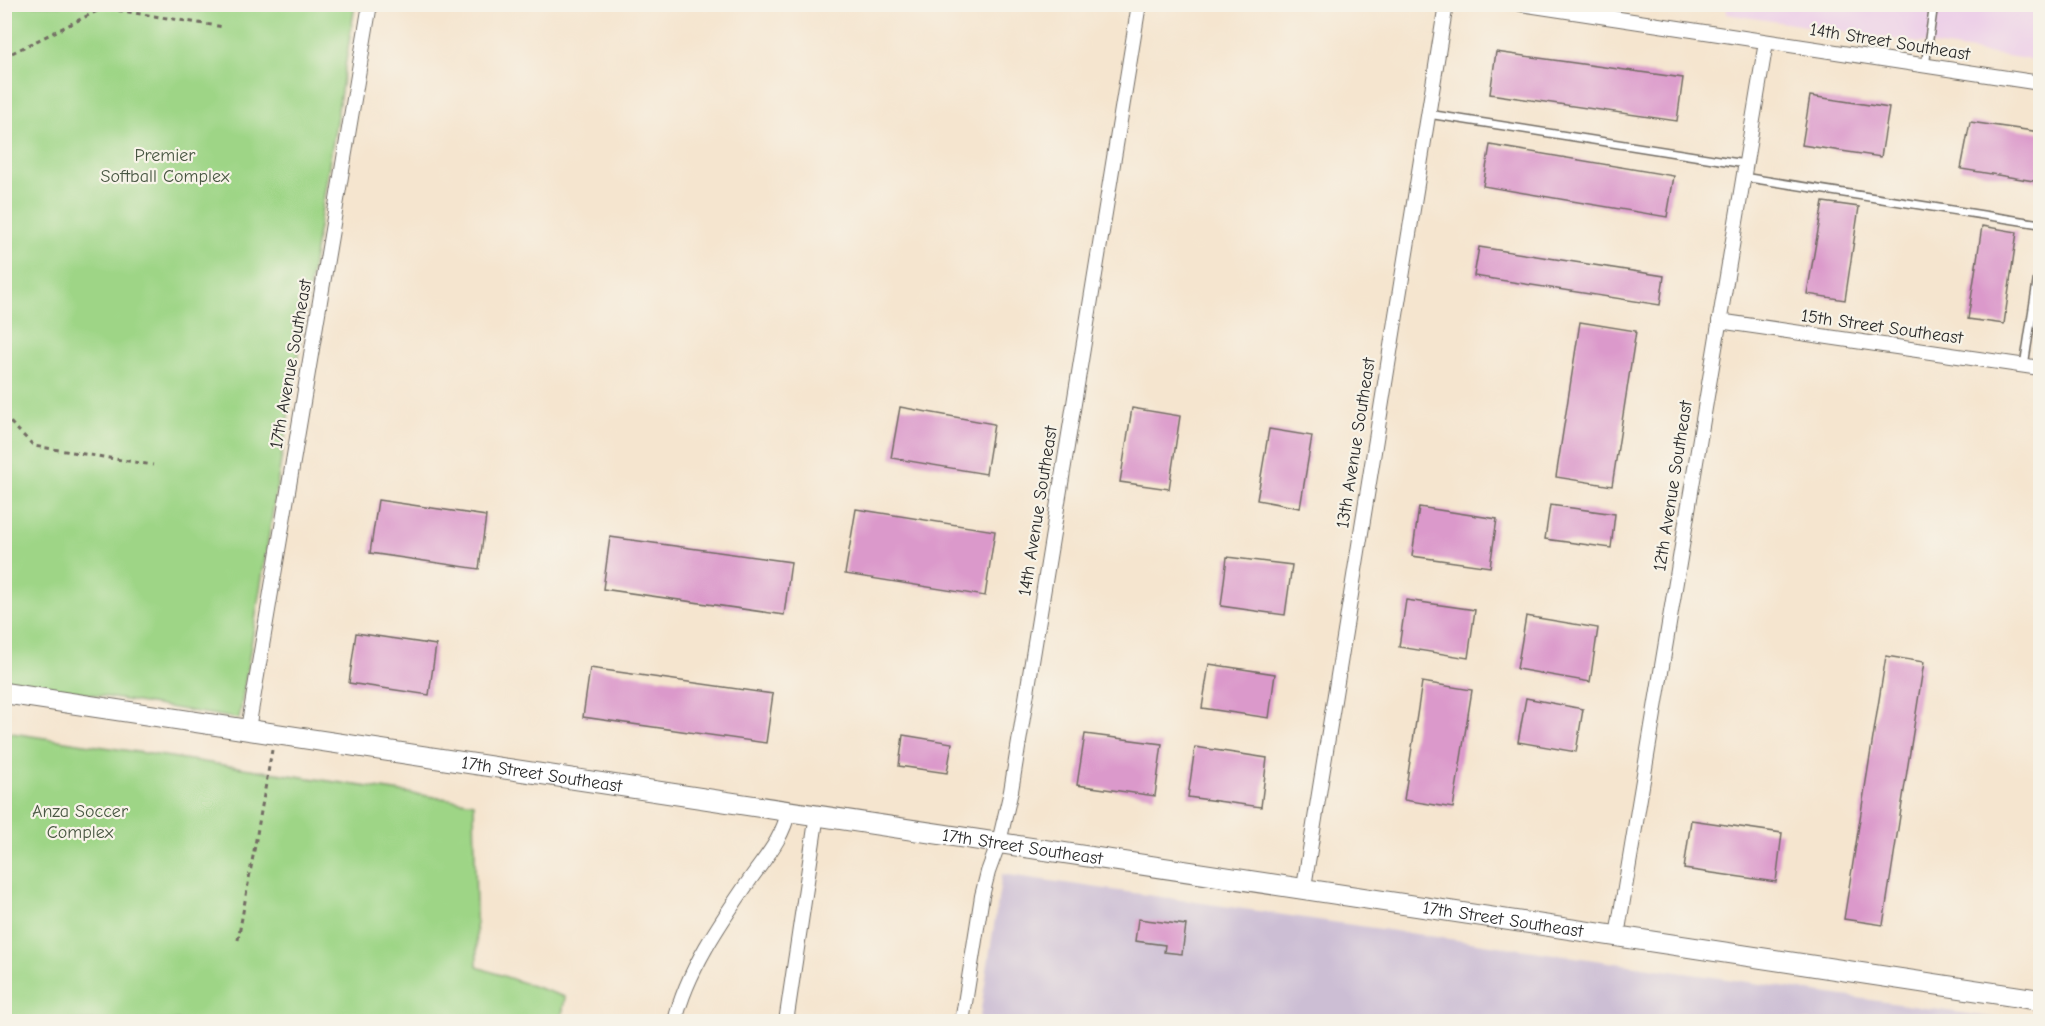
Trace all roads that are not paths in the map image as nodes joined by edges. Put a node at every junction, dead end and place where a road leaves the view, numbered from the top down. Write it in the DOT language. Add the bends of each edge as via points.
graph roads {
  1 [pos="370,4"];
  2 [pos="1139,4"];
  3 [pos="1446,4"];
  4 [pos="1521,4"];
  5 [pos="1934,4"];
  6 [pos="1766,42"];
  7 [pos="1925,66"];
  8 [pos="2040,83"];
  9 [pos="1428,114"];
  10 [pos="1744,170"];
  11 [pos="2040,224"];
  12 [pos="2040,263"];
  13 [pos="1719,321"];
  14 [pos="2024,366"];
  15 [pos="2040,369"];
  16 [pos="4,693"];
  17 [pos="248,729"];
  18 [pos="789,810"];
  19 [pos="817,814"];
  20 [pos="999,842"];
  21 [pos="1304,887"];
  22 [pos="1617,936"];
  23 [pos="2040,1000"];
  24 [pos="675,1022"];
  25 [pos="786,1022"];
  26 [pos="962,1022"];
  1 -- 17 [label="street, 17th Avenue Southeast"];
  2 -- 20 [label="street, 14th Avenue Southeast" via="1011,791"];
  3 -- 9 [label="street, 13th Avenue Southeast"];
  4 -- 6 [label="street, 14th Street Southeast"];
  5 -- 7 [label="lane"];
  6 -- 7 [label="street, 14th Street Southeast"];
  6 -- 10 [label="street, 12th Avenue Southeast"];
  7 -- 8 [label="street, 14th Street Southeast"];
  9 -- 10 [label="lane"];
  9 -- 21 [label="street, 13th Avenue Southeast"];
  10 -- 11 [label="lane"];
  10 -- 13 [label="street, 12th Avenue Southeast"];
  12 -- 14 [label="lane"];
  13 -- 14 [label="street, 15th Street Southeast"];
  13 -- 22 [label="street, 12th Avenue Southeast"];
  14 -- 15 [label="street, 15th Street Southeast"];
  16 -- 17 [label="street, 17th Street Southeast"];
  17 -- 18 [label="street, 17th Street Southeast"];
  18 -- 19 [label="street, 17th Street Southeast"];
  18 -- 24 [label="street" via="775,847 706,948"];
  19 -- 20 [label="street, 17th Street Southeast"];
  19 -- 25 [label="street"];
  20 -- 21 [label="street, 17th Street Southeast"];
  20 -- 26 [label="street, 14th Avenue Southeast" via="982,896"];
  21 -- 22 [label="street, 17th Street Southeast"];
  22 -- 23 [label="street, 17th Street Southeast"];
}
